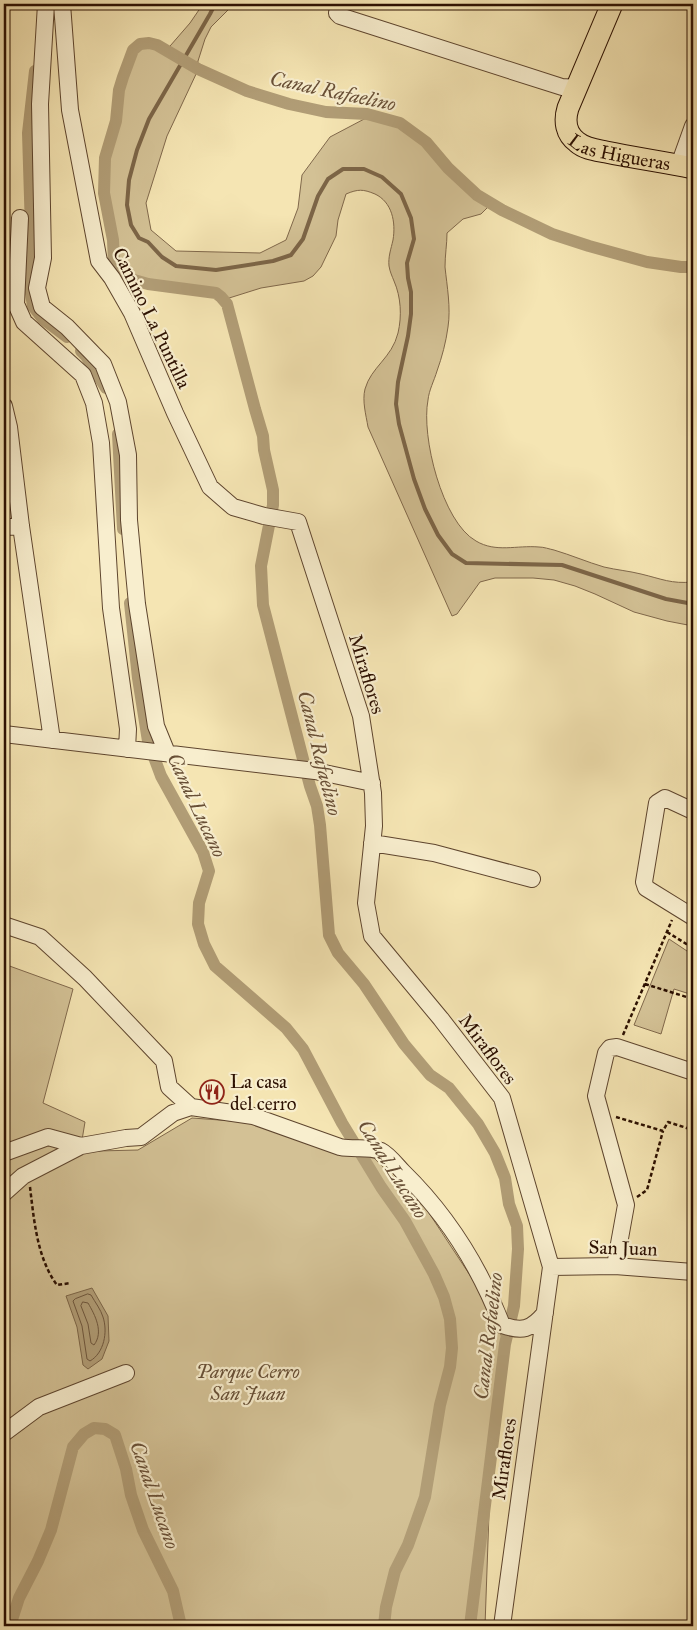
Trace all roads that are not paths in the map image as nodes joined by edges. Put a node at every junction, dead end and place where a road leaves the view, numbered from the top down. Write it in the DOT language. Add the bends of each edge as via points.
graph roads {
  1 [pos="46,4"];
  2 [pos="62,4"];
  3 [pos="338,4"];
  4 [pos="612,4"];
  5 [pos="577,88"];
  6 [pos="693,126"];
  7 [pos="686,166"];
  8 [pos="20,218"];
  9 [pos="4,406"];
  10 [pos="298,522"];
  11 [pos="21,526"];
  12 [pos="4,527"];
  13 [pos="4,734"];
  14 [pos="52,740"];
  15 [pos="135,750"];
  16 [pos="164,753"];
  17 [pos="372,783"];
  18 [pos="693,811"];
  19 [pos="372,843"];
  20 [pos="532,879"];
  21 [pos="693,917"];
  22 [pos="4,925"];
  23 [pos="693,1072"];
  24 [pos="191,1107"];
  25 [pos="81,1146"];
  26 [pos="4,1153"];
  27 [pos="4,1193"];
  28 [pos="615,1266"];
  29 [pos="551,1267"];
  30 [pos="693,1272"];
  31 [pos="545,1313"];
  32 [pos="126,1373"];
  33 [pos="4,1433"];
  34 [pos="502,1626"];
  1 -- 16 [label="street" via="40,104 43,258 37,288 42,308 67,327 103,364 118,402 128,455 129,520 137,604 156,726"];
  2 -- 10 [label="street, Camino La Puntilla" via="70,110 99,261 132,313 210,487 234,507"];
  3 -- 5 [label="street" via="340,16 562,88"];
  4 -- 5 [label="main road, Las Higueras"];
  5 -- 7 [label="main road, Las Higueras" via="566,121 570,134 578,143 625,156"];
  6 -- 7 [label="street"];
  8 -- 15 [label="street" via="16,304 24,322 83,375 94,404 101,443 111,608 128,729"];
  9 -- 11 [label="street"];
  10 -- 17 [label="street, Miraflores" via="361,716"];
  11 -- 12 [label="street"];
  11 -- 14 [label="street"];
  13 -- 14 [label="street"];
  14 -- 15 [label="street"];
  15 -- 16 [label="street"];
  16 -- 17 [label="street" via="314,771"];
  17 -- 19 [label="street, Miraflores"];
  18 -- 21 [label="street" via="665,798 657,803 644,882 646,888"];
  19 -- 20 [label="street" via="434,853"];
  19 -- 29 [label="street, Miraflores" via="366,904 372,936 442,1019 502,1098"];
  22 -- 24 [label="street" via="40,937 85,978 164,1061 169,1087"];
  23 -- 28 [label="street" via="617,1048 610,1048 606,1053 596,1096 626,1205"];
  24 -- 25 [label="street" via="174,1113 141,1138"];
  24 -- 31 [label="street" via="253,1116 350,1150 369,1148 383,1152 426,1194 481,1276 508,1327 521,1330 533,1325"];
  25 -- 26 [label="street" via="48,1137"];
  25 -- 27 [label="street" via="28,1174"];
  28 -- 29 [label="street, San Juan"];
  28 -- 30 [label="street, San Juan"];
  29 -- 31 [label="street, Miraflores"];
  31 -- 34 [label="street, Miraflores"];
  32 -- 33 [label="street" via="39,1407"];
}
